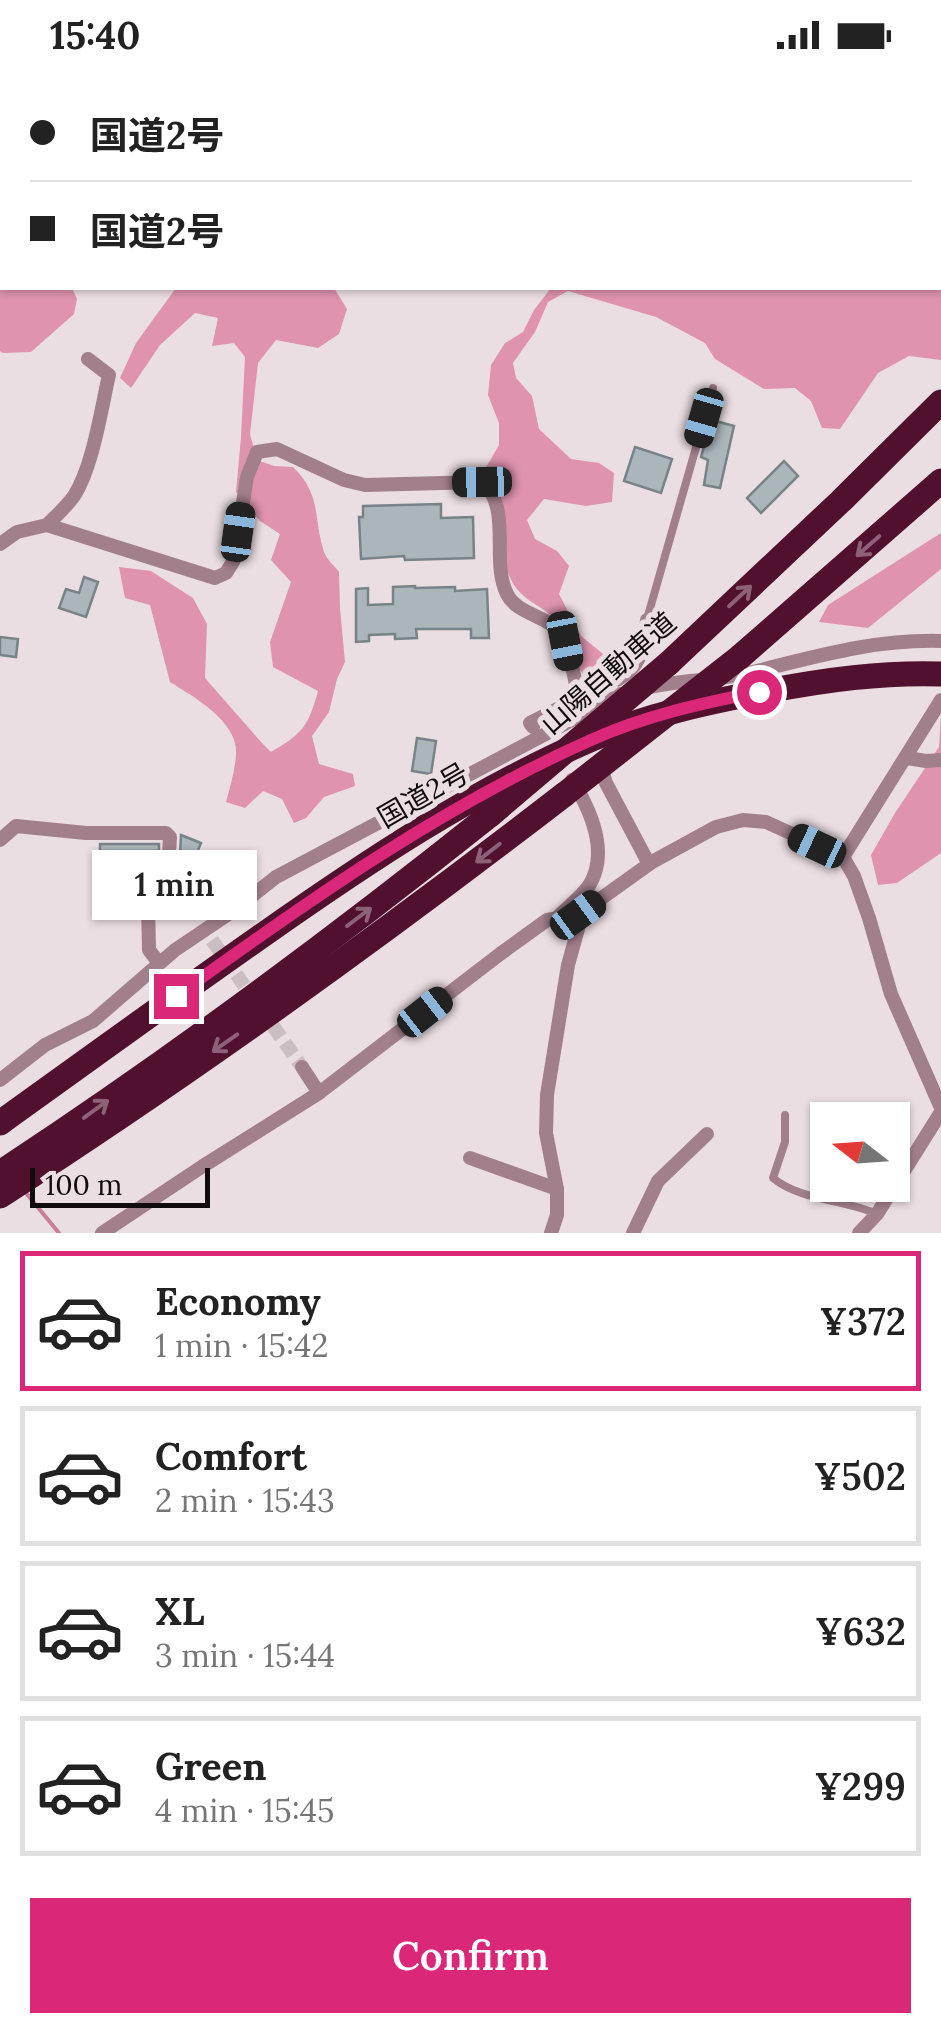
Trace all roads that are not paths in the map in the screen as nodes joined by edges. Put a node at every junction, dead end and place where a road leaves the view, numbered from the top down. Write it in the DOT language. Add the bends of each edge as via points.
graph roads {
  1 [pos="88,359"];
  2 [pos="714,388"];
  3 [pos="941,402"];
  4 [pos="941,481"];
  5 [pos="47,525"];
  6 [pos="0,544"];
  7 [pos="647,620"];
  8 [pos="941,641"];
  9 [pos="941,674"];
  10 [pos="941,700"];
  11 [pos="581,705"];
  12 [pos="533,726"];
  13 [pos="591,740"];
  14 [pos="907,758"];
  15 [pos="941,760"];
  16 [pos="567,784"];
  17 [pos="0,840"];
  18 [pos="842,857"];
  19 [pos="649,864"];
  20 [pos="578,915"];
  21 [pos="557,918"];
  22 [pos="159,963"];
  23 [pos="302,1067"];
  24 [pos="0,1080"];
  25 [pos="319,1093"];
  26 [pos="940,1103"];
  27 [pos="784,1114"];
  28 [pos="0,1122"];
  29 [pos="707,1134"];
  30 [pos="470,1158"];
  31 [pos="14,1172"];
  32 [pos="556,1189"];
  33 [pos="0,1196"];
  34 [pos="876,1214"];
  35 [pos="102,1233"];
  36 [pos="551,1233"];
  37 [pos="633,1233"];
  38 [pos="859,1233"];
  1 -- 5 [label="street" via="109,375 95,434 84,478"];
  2 -- 7 [label="lane"];
  31 -- 3 [label="highway, 山陽自動車道, one-way, bridge" via="490,815 669,663"];
  4 -- 16 [label="highway, 山陽自動車道, one-way, bridge" via="741,656"];
  5 -- 6 [label="street"];
  5 -- 11 [label="street" via="215,578 234,560 246,477 257,452 276,449 366,485 482,482 496,501 507,595 558,630"];
  7 -- 11 [label="street" via="639,660"];
  8 -- 11 [label="street" via="870,645"];
  9 -- 13 [label="highway, 国道2号" via="822,680 696,705"];
  10 -- 14 [label="street"];
  11 -- 12 [label="street"];
  11 -- 13 [label="street"];
  11 -- 22 [label="street" via="276,876 208,935"];
  13 -- 19 [label="street"];
  13 -- 28 [label="highway, 国道2号" via="348,874"];
  14 -- 15 [label="street"];
  14 -- 18 [label="street"];
  16 -- 21 [label="street" via="587,810 598,853 590,884"];
  16 -- 31 [label="highway, 山陽自動車道, one-way" via="456,878 99,1132"];
  17 -- 22 [label="street" via="16,826 166,833 169,854 148,904 149,950"];
  18 -- 19 [label="street" via="766,822 743,820 716,827"];
  18 -- 26 [label="street" via="891,994"];
  19 -- 20 [label="street"];
  20 -- 21 [label="street"];
  20 -- 32 [label="street" via="547,1095"];
  21 -- 25 [label="street"];
  22 -- 24 [label="street" via="93,1020 45,1045"];
  23 -- 25 [label="street"];
  25 -- 35 [label="street"];
  26 -- 34 [label="street"];
  27 -- 34 [label="lane" via="785,1142 772,1178"];
  29 -- 37 [label="street" via="658,1182"];
  30 -- 32 [label="street"];
  31 -- 33 [label="highway, 山陽自動車道"];
  32 -- 36 [label="street"];
  34 -- 38 [label="street"];
}
